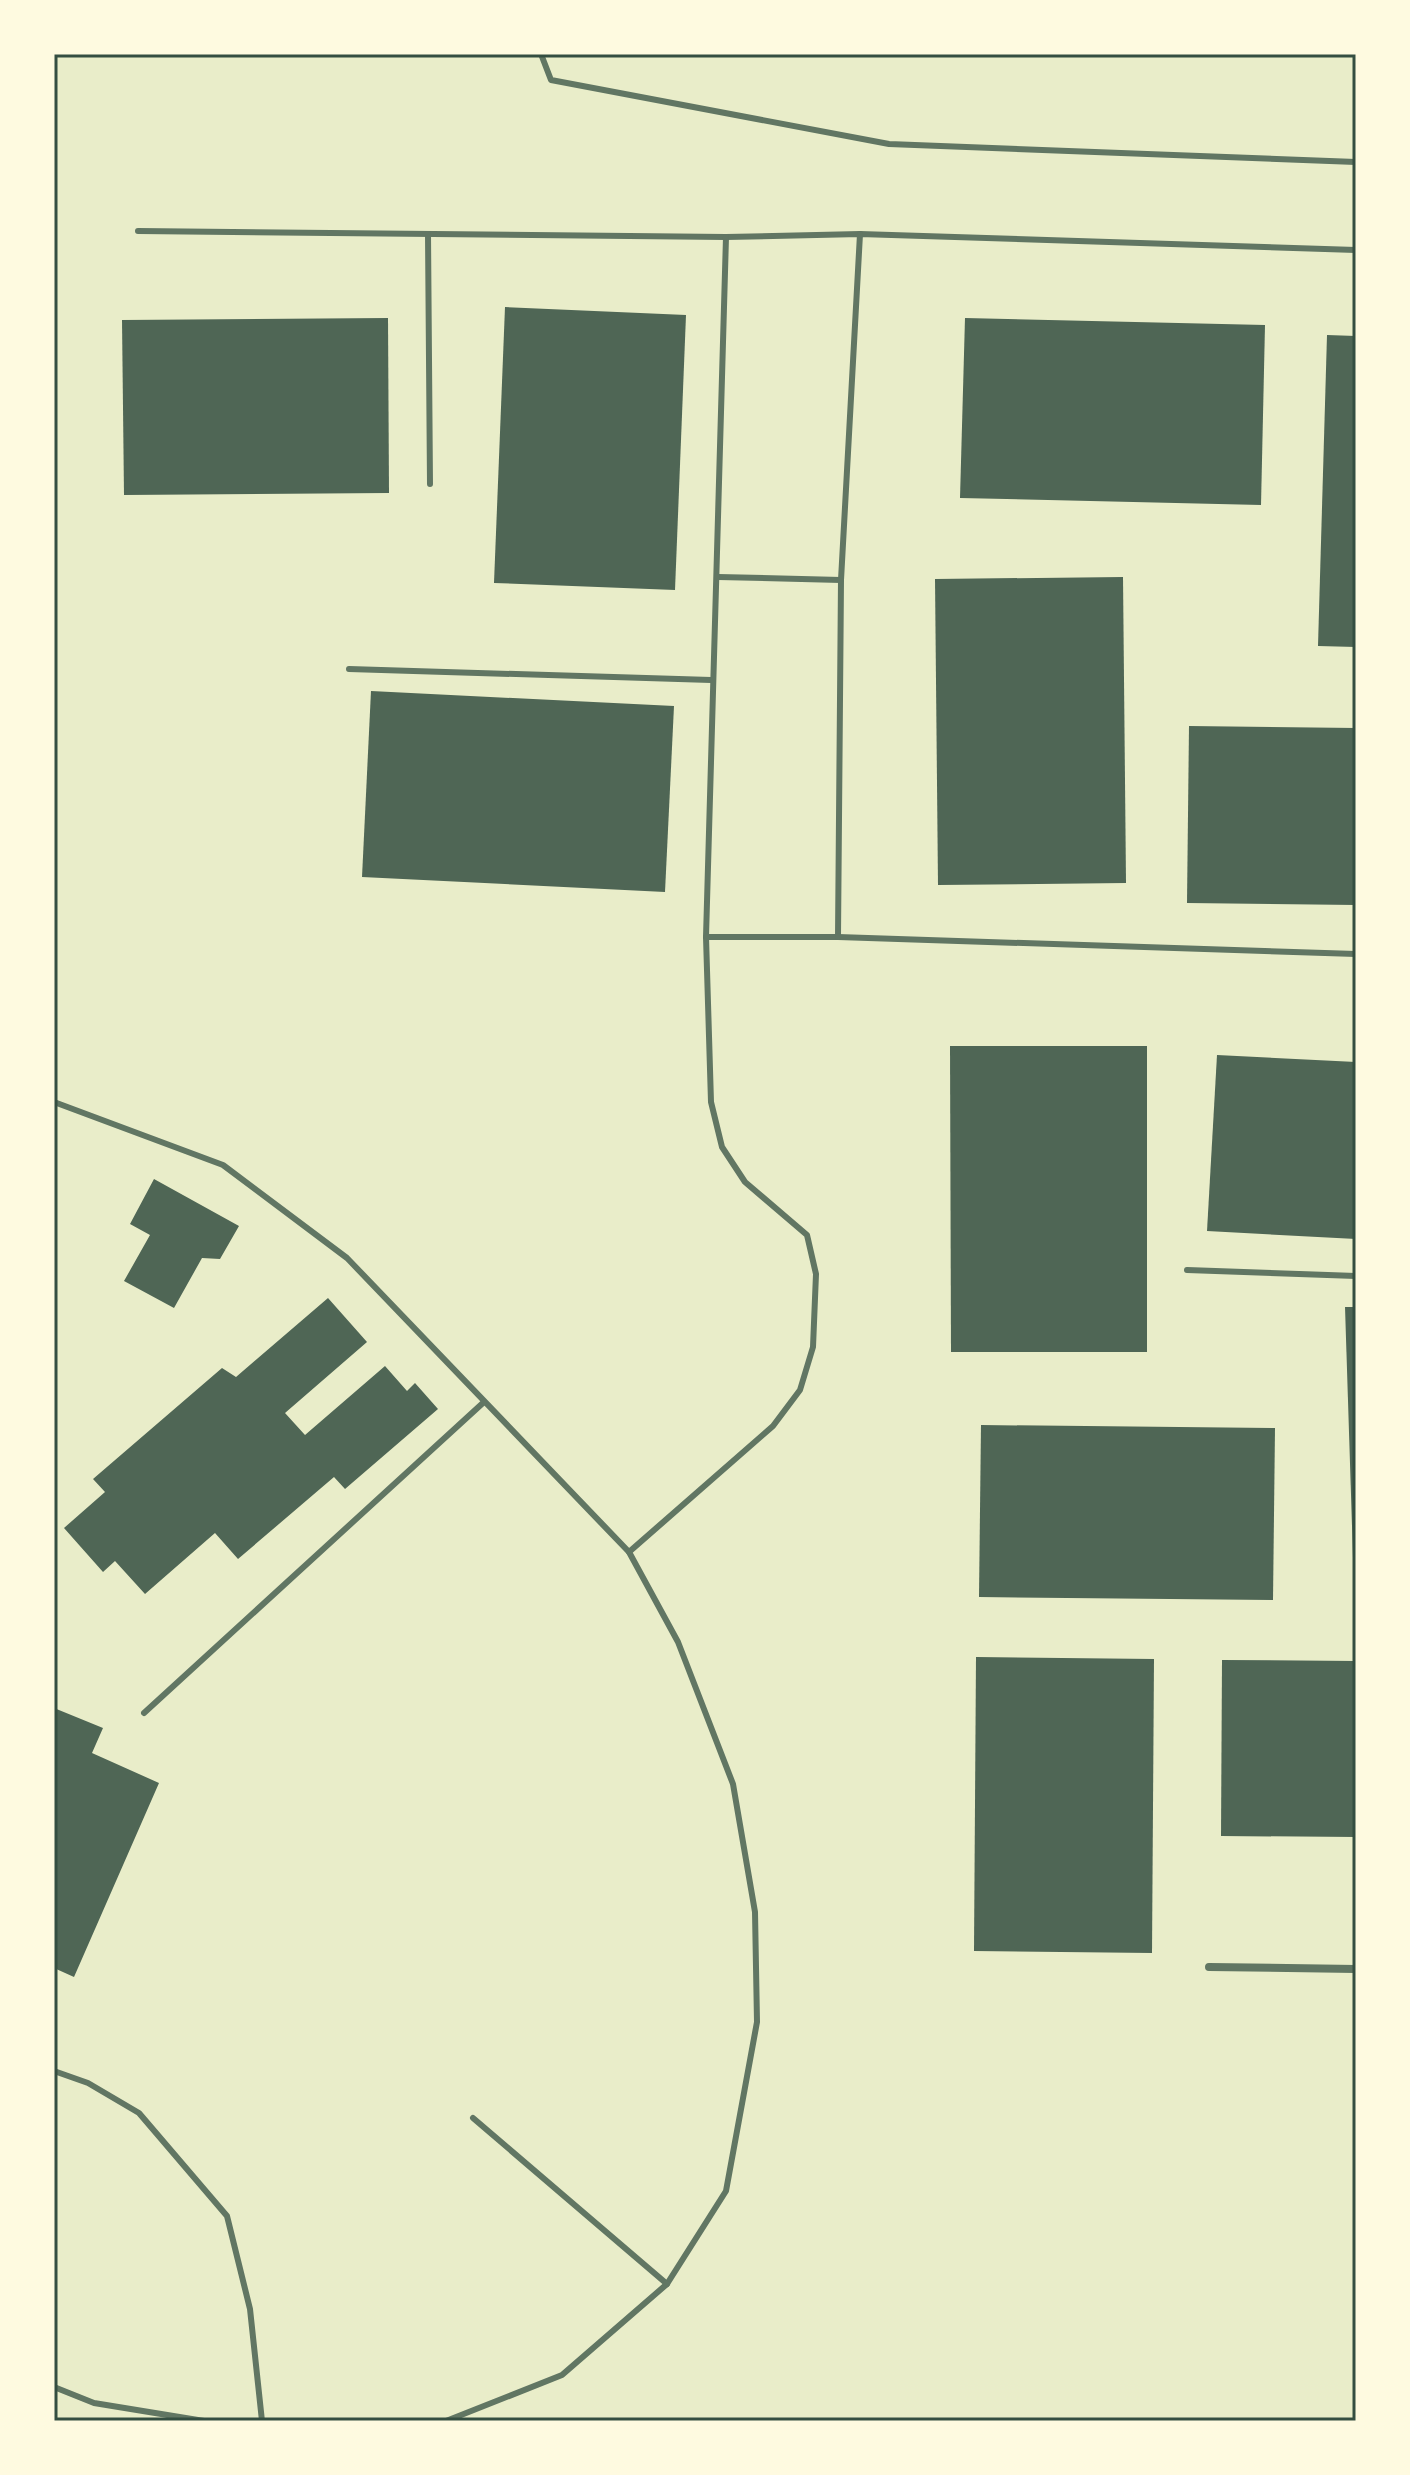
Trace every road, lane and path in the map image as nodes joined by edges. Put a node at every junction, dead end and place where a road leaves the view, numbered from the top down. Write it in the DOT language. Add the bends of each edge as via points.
graph roads {
  1 [pos="541,54"];
  2 [pos="1356,162"];
  3 [pos="138,231"];
  4 [pos="428,234"];
  5 [pos="860,234"];
  6 [pos="726,237"];
  7 [pos="1356,250"];
  8 [pos="430,484"];
  9 [pos="718,577"];
  10 [pos="841,580"];
  11 [pos="349,669"];
  12 [pos="711,680"];
  13 [pos="706,937"];
  14 [pos="838,937"];
  15 [pos="1356,954"];
  16 [pos="54,1102"];
  17 [pos="1187,1270"];
  18 [pos="1356,1276"];
  19 [pos="484,1402"];
  20 [pos="629,1552"];
  21 [pos="144,1713"];
  22 [pos="1209,1967"];
  23 [pos="1356,1969"];
  24 [pos="54,2071"];
  25 [pos="473,2118"];
  26 [pos="667,2284"];
  27 [pos="54,2387"];
  28 [pos="204,2421"];
  29 [pos="262,2421"];
  30 [pos="446,2421"];
  1 -- 2 [label="lane" via="551,80 889,144"];
  3 -- 4 [label="lane"];
  4 -- 6 [label="lane"];
  4 -- 8 [label="lane"];
  5 -- 6 [label="lane"];
  5 -- 7 [label="lane"];
  5 -- 10 [label="lane"];
  6 -- 9 [label="lane"];
  9 -- 10 [label="lane"];
  9 -- 12 [label="lane"];
  10 -- 14 [label="lane"];
  11 -- 12 [label="lane"];
  12 -- 13 [label="lane"];
  13 -- 14 [label="lane"];
  13 -- 20 [label="lane" via="711,1102 722,1147 745,1182 807,1235 816,1274 813,1347 800,1390 773,1426"];
  14 -- 15 [label="lane"];
  16 -- 19 [label="lane" via="223,1165 347,1258"];
  17 -- 18 [label="lane"];
  19 -- 20 [label="lane"];
  19 -- 21 [label="lane"];
  20 -- 26 [label="lane" via="678,1642 733,1784 755,1912 757,2022 726,2191"];
  22 -- 23 [label="street"];
  24 -- 29 [label="lane" via="88,2083 139,2113 227,2216 250,2309"];
  25 -- 26 [label="lane"];
  26 -- 30 [label="lane" via="562,2375"];
  27 -- 28 [label="lane" via="94,2403"];
}
